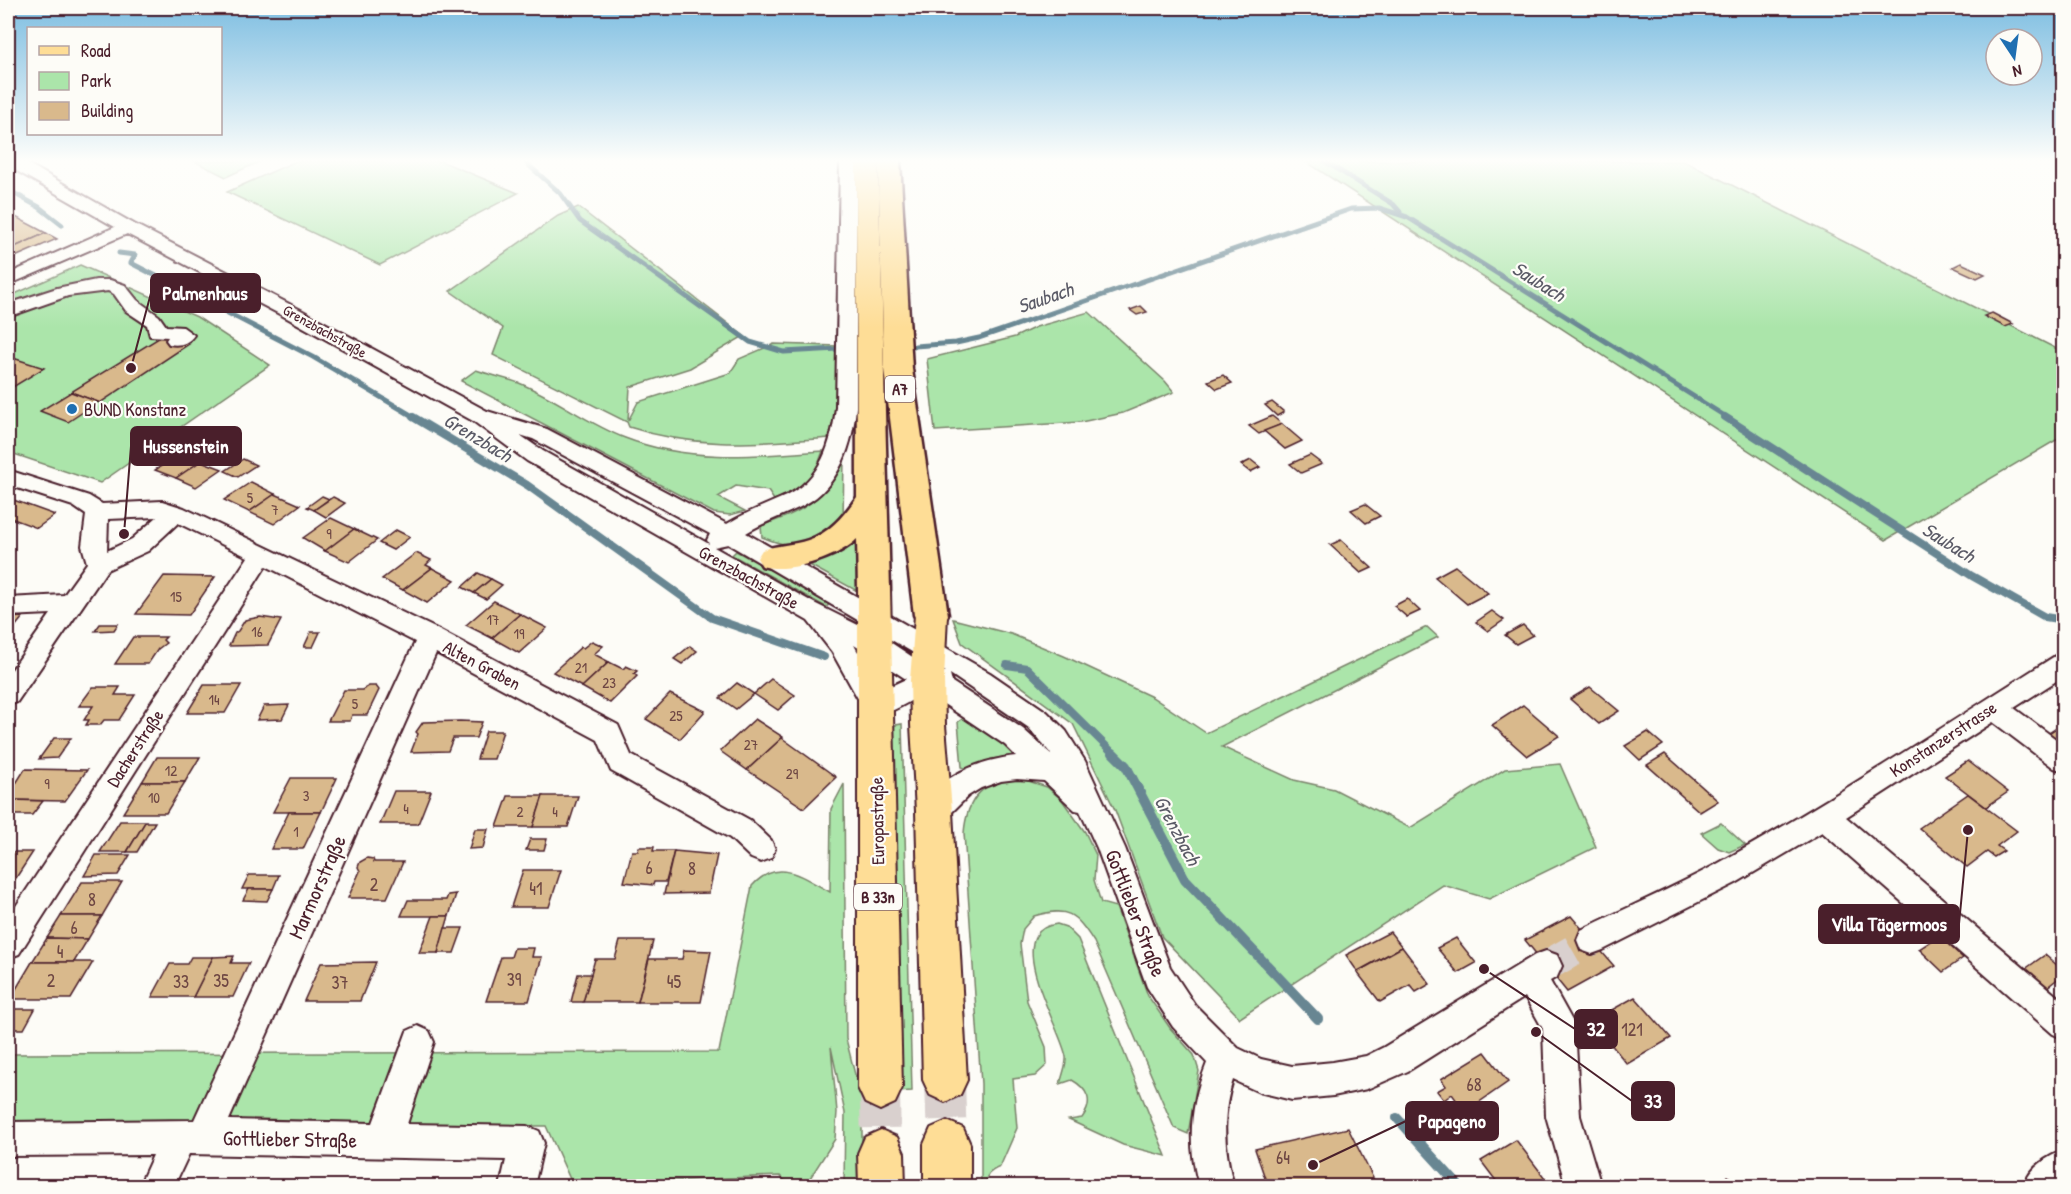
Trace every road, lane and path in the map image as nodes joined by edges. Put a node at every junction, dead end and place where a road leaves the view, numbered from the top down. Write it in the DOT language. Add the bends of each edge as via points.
graph roads {
  1 [pos="108,217"];
  2 [pos="848,217"];
  3 [pos="868,217"];
  4 [pos="891,217"];
  5 [pos="128,228"];
  6 [pos="8,280"];
  7 [pos="8,312"];
  8 [pos="176,340"];
  9 [pos="480,416"];
  10 [pos="8,477"];
  11 [pos="872,499"];
  12 [pos="98,512"];
  13 [pos="176,513"];
  14 [pos="729,534"];
  15 [pos="700,550"];
  16 [pos="262,553"];
  17 [pos="773,558"];
  18 [pos="99,564"];
  19 [pos="72,604"];
  20 [pos="8,607"];
  21 [pos="805,609"];
  22 [pos="931,615"];
  23 [pos="897,636"];
  24 [pos="430,637"];
  25 [pos="2064,663"];
  26 [pos="8,695"];
  27 [pos="875,706"];
  28 [pos="1992,707"];
  29 [pos="2064,760"];
  30 [pos="1050,770"];
  31 [pos="1089,804"];
  32 [pos="934,811"];
  33 [pos="1824,816"];
  34 [pos="761,849"];
  35 [pos="1592,940"];
  36 [pos="8,944"];
  37 [pos="2064,1023"];
  38 [pos="418,1042"];
  39 [pos="1226,1060"];
  40 [pos="945,1080"];
  41 [pos="880,1088"];
  42 [pos="192,1138"];
  43 [pos="8,1139"];
  44 [pos="384,1140"];
  45 [pos="2064,1167"];
  46 [pos="156,1186"];
  47 [pos="517,1186"];
  48 [pos="1216,1186"];
  49 [pos="1584,1186"];
  50 [pos="2041,1186"];
  1 -- 5 [label="street, Grenzbachstraße"];
  2 -- 14 [label="street" via="846,407 840,440 824,478 814,489"];
  3 -- 11 [label="highway, A7"];
  4 -- 22 [label="highway, A7" via="898,369"];
  5 -- 6 [label="street"];
  5 -- 9 [label="street, Grenzbachstraße"];
  7 -- 8 [label="street" via="38,299 109,285 120,289 130,305 147,314 156,323 157,332 176,331 184,335"];
  9 -- 14 [label="street, Grenzbachstraße" via="540,434"];
  9 -- 15 [label="street, Grenzbachstraße" via="535,456"];
  10 -- 12 [label="street" via="81,501"];
  11 -- 17 [label="highway" via="847,532 829,545"];
  11 -- 23 [label="highway, A7"];
  12 -- 13 [label="street, Alten Graben" via="162,509"];
  12 -- 18 [label="street" via="94,546"];
  13 -- 16 [label="street, Alten Graben"];
  13 -- 18 [label="street" via="140,545"];
  14 -- 15 [label="street"];
  14 -- 17 [label="street, Grenzbachstraße"];
  15 -- 21 [label="street, Grenzbachstraße"];
  16 -- 24 [label="street, Alten Graben"];
  16 -- 36 [label="street, Dacherstraße"];
  17 -- 23 [label="street, Grenzbachstraße"];
  18 -- 19 [label="street"];
  19 -- 20 [label="street"];
  19 -- 26 [label="street"];
  21 -- 23 [label="street, Grenzbachstraße"];
  21 -- 27 [label="street" via="841,645"];
  22 -- 23 [label="main road, Europastraße / B 33n"];
  23 -- 27 [label="main road, Europastraße / B 33n"];
  23 -- 27 [label="street"];
  23 -- 30 [label="street, Gottlieber Straße" via="966,703 1014,737"];
  23 -- 31 [label="street, Gottlieber Straße" via="1018,704 1057,739"];
  23 -- 32 [label="main road, Europastraße"];
  24 -- 34 [label="street, Alten Graben" via="609,733 621,762 740,829"];
  24 -- 42 [label="street, Marmorstraße"];
  25 -- 28 [label="street, Konstanzerstrasse"];
  27 -- 41 [label="main road, Europastraße / B 33n"];
  28 -- 29 [label="street"];
  28 -- 33 [label="street, Konstanzerstrasse"];
  30 -- 31 [label="street, Gottlieber Straße"];
  30 -- 32 [label="street" via="1032,766 989,771 957,787"];
  31 -- 39 [label="street, Gottlieber Straße" via="1111,848 1158,976 1184,1016"];
  32 -- 40 [label="main road, Europastraße"];
  33 -- 35 [label="street, Konstanzerstrasse" via="1726,874"];
  33 -- 37 [label="street"];
  38 -- 44 [label="street"];
  39 -- 48 [label="street" via="1212,1090 1207,1124 1209,1161"];
  39 -- 49 [label="street, Gottlieber Straße" via="1258,1075 1292,1083 1367,1072 1396,1059 1526,979 1559,1026 1563,1116"];
  42 -- 43 [label="street, Gottlieber Straße"];
  42 -- 44 [label="street, Gottlieber Straße"];
  42 -- 46 [label="street, Marmorstraße"];
  44 -- 47 [label="street, Gottlieber Straße" via="527,1143"];
  45 -- 50 [label="street"];
}
